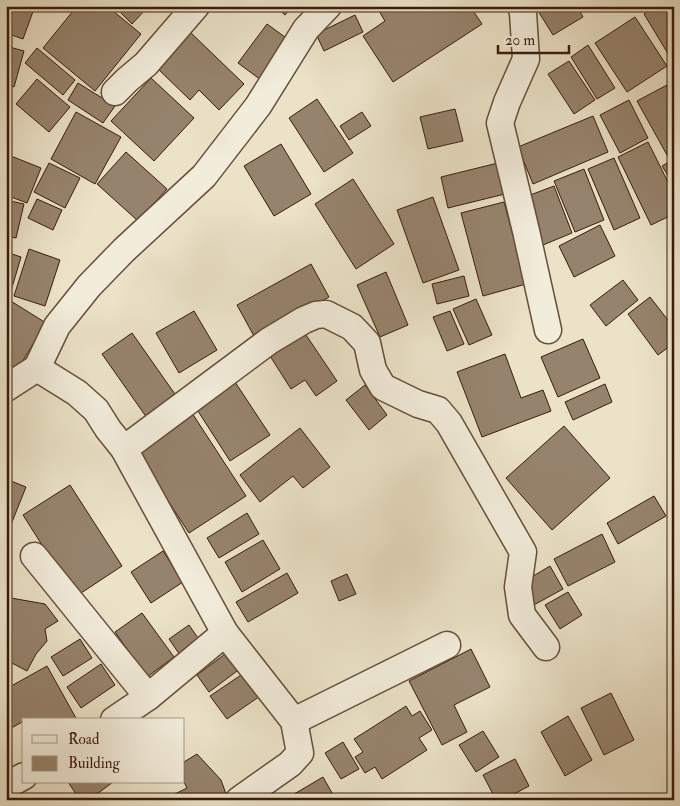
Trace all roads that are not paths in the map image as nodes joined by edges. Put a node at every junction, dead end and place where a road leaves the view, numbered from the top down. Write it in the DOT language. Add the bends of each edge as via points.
graph roads {
  1 [pos="196,6"];
  2 [pos="328,6"];
  3 [pos="521,6"];
  4 [pos="306,18"];
  5 [pos="115,92"];
  6 [pos="548,330"];
  7 [pos="37,368"];
  8 [pos="6,388"];
  9 [pos="124,449"];
  10 [pos="34,556"];
  11 [pos="225,633"];
  12 [pos="447,645"];
  13 [pos="546,647"];
  14 [pos="148,697"];
  15 [pos="117,718"];
  16 [pos="294,721"];
  17 [pos="22,777"];
  18 [pos="6,786"];
  19 [pos="239,800"];
  1 -- 5 [label="street" via="146,64"];
  2 -- 4 [label="street"];
  3 -- 6 [label="street" via="526,59 500,123"];
  4 -- 7 [label="street" via="258,106 204,176 89,286 57,326"];
  7 -- 8 [label="street"];
  7 -- 9 [label="street" via="96,410"];
  9 -- 11 [label="street"];
  9 -- 13 [label="street" via="269,341 310,317 326,314 352,326 367,342 373,370 383,388 438,410 449,423 523,552 518,587 522,615"];
  10 -- 14 [label="street"];
  11 -- 14 [label="street"];
  11 -- 16 [label="street"];
  12 -- 16 [label="street"];
  14 -- 15 [label="street"];
  16 -- 19 [label="street" via="300,753 290,764"];
  17 -- 18 [label="street"];
}
